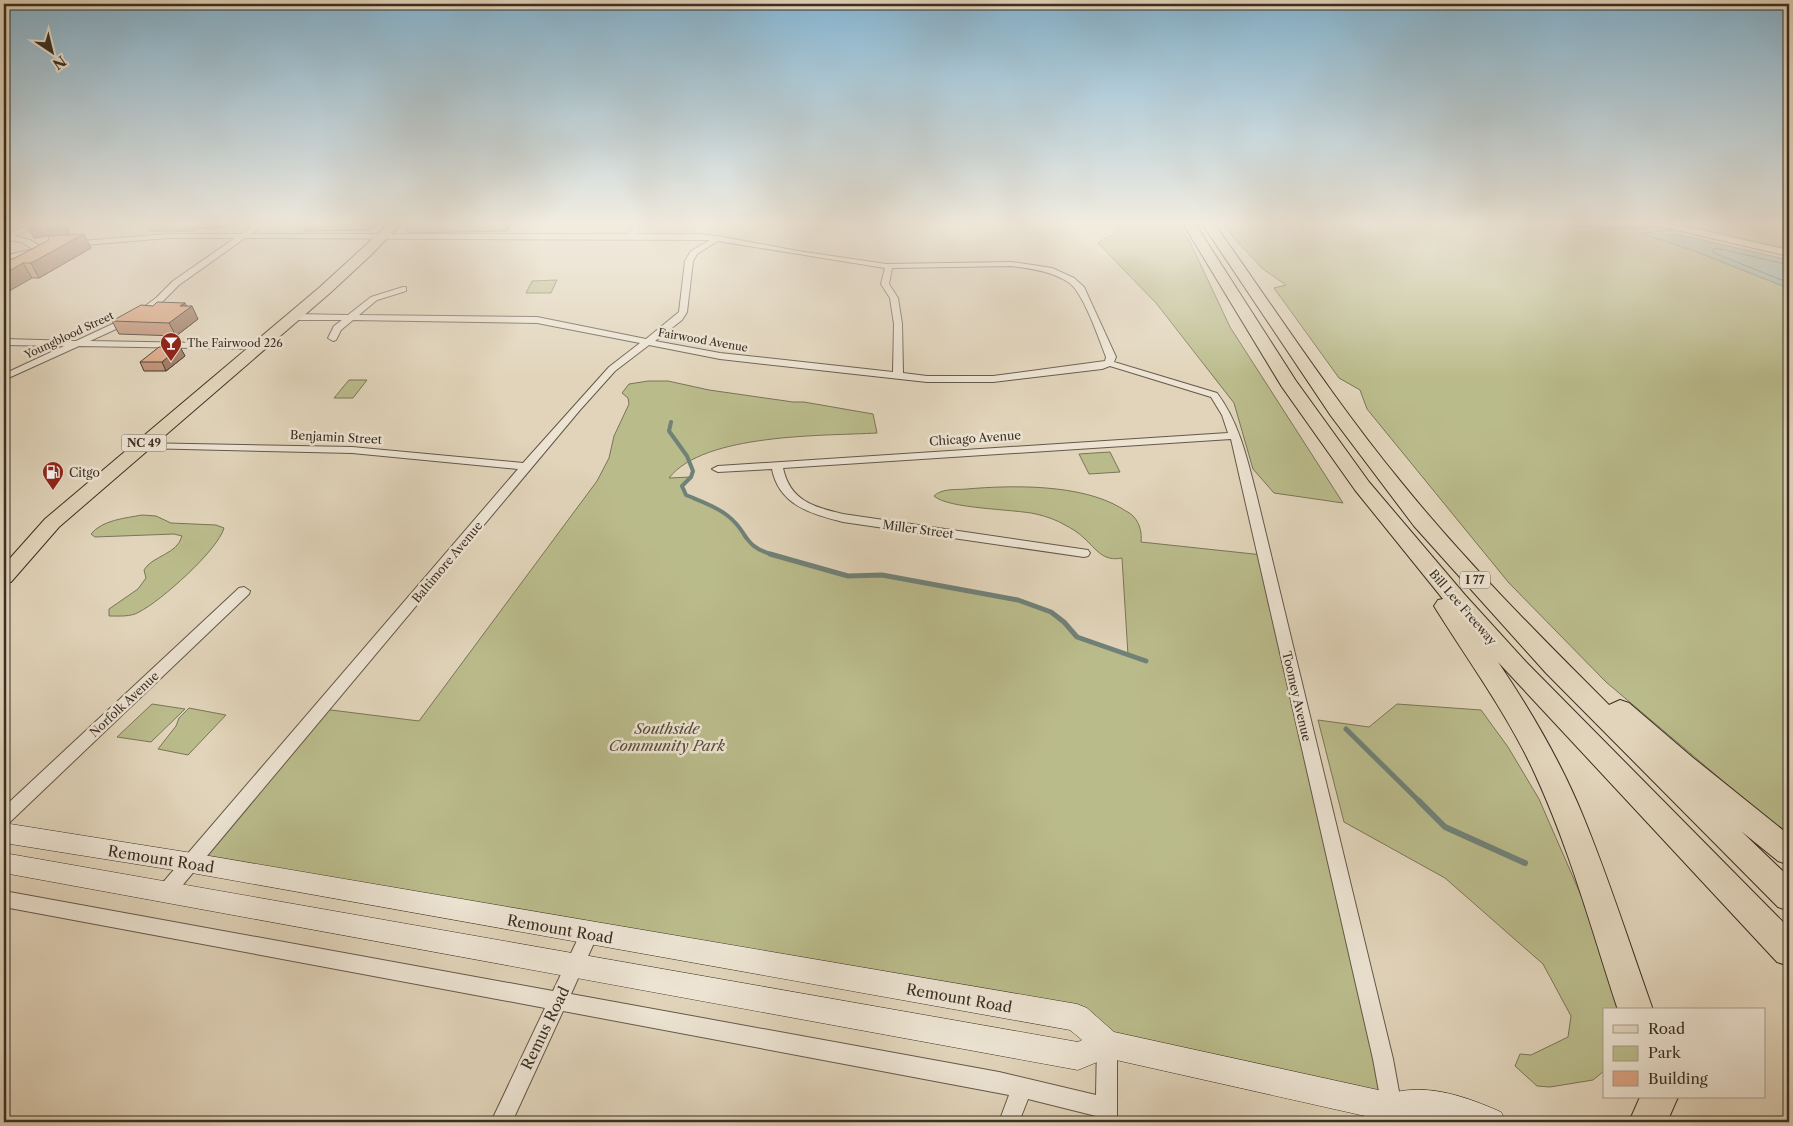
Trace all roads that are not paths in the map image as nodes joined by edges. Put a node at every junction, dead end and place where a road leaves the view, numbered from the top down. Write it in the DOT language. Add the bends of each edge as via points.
graph roads {
  1 [pos="188,275"];
  2 [pos="340,275"];
  3 [pos="687,275"];
  4 [pos="888,275"];
  5 [pos="1061,275"];
  6 [pos="1221,275"];
  7 [pos="1242,275"];
  8 [pos="402,292"];
  9 [pos="292,317"];
  10 [pos="350,317"];
  11 [pos="333,338"];
  12 [pos="4,342"];
  13 [pos="648,342"];
  14 [pos="81,343"];
  15 [pos="257,346"];
  16 [pos="1109,363"];
  17 [pos="4,377"];
  18 [pos="898,377"];
  19 [pos="1234,436"];
  20 [pos="142,445"];
  21 [pos="777,465"];
  22 [pos="528,466"];
  23 [pos="718,469"];
  24 [pos="1422,520"];
  25 [pos="1395,525"];
  26 [pos="1084,553"];
  27 [pos="4,577"];
  28 [pos="244,591"];
  29 [pos="4,816"];
  30 [pos="4,833"];
  31 [pos="1789,852"];
  32 [pos="192,863"];
  33 [pos="4,864"];
  34 [pos="165,893"];
  35 [pos="1789,898"];
  36 [pos="4,899"];
  37 [pos="589,934"];
  38 [pos="1789,950"];
  39 [pos="575,966"];
  40 [pos="558,1001"];
  41 [pos="1635,1008"];
  42 [pos="1107,1044"];
  43 [pos="1022,1087"];
  44 [pos="1660,1098"];
  45 [pos="1660,1098"];
  46 [pos="1106,1115"];
  47 [pos="1399,1115"];
  48 [pos="501,1122"];
  49 [pos="1009,1122"];
  50 [pos="1491,1122"];
  51 [pos="1648,1122"];
  52 [pos="1667,1122"];
  1 -- 14 [label="street, Youngblood Street" via="149,308"];
  2 -- 9 [label="main road, NC 49"];
  3 -- 13 [label="street, Baltimore Avenue" via="683,312 676,322"];
  4 -- 18 [label="street" via="886,284 894,298 898,324"];
  5 -- 16 [label="street" via="1083,292 1111,357"];
  6 -- 25 [label="highway, Bill Lee Freeway / I 77" via="1301,404"];
  7 -- 24 [label="highway, I 77" via="1318,387"];
  8 -- 10 [label="street" via="371,299"];
  9 -- 10 [label="street, Fairwood Avenue"];
  9 -- 15 [label="main road, NC 49"];
  10 -- 11 [label="street" via="335,331"];
  10 -- 13 [label="street, Fairwood Avenue" via="529,319"];
  12 -- 14 [label="street"];
  13 -- 18 [label="street, Fairwood Avenue" via="720,356"];
  13 -- 22 [label="street, Baltimore Avenue" via="605,376"];
  14 -- 15 [label="street"];
  14 -- 17 [label="street, Youngblood Street"];
  15 -- 20 [label="main road, NC 49"];
  16 -- 18 [label="street, Fairwood Avenue" via="993,379"];
  16 -- 19 [label="street, Toomey Avenue" via="1214,395"];
  19 -- 21 [label="street, Chicago Avenue"];
  19 -- 47 [label="street, Toomey Avenue"];
  20 -- 22 [label="street, Benjamin Street" via="352,450"];
  20 -- 27 [label="main road, NC 49" via="52,523"];
  21 -- 23 [label="street, Chicago Avenue"];
  21 -- 26 [label="street, Miller Street" via="780,483 789,495 824,513"];
  22 -- 32 [label="street, Baltimore Avenue"];
  24 -- 31 [label="highway" via="1653,741"];
  24 -- 35 [label="highway, I 77" via="1541,653"];
  25 -- 38 [label="highway, Bill Lee Freeway / I 77" via="1517,668"];
  25 -- 41 [label="highway" via="1496,680 1548,771 1568,815"];
  28 -- 29 [label="street, Norfolk Avenue"];
  30 -- 32 [label="main road, Remount Road"];
  32 -- 34 [label="street, Baltimore Avenue"];
  32 -- 37 [label="main road, Remount Road"];
  33 -- 34 [label="main road"];
  34 -- 39 [label="main road"];
  36 -- 40 [label="street"];
  37 -- 39 [label="street, Remus Road"];
  37 -- 42 [label="main road, Remount Road" via="1077,1018"];
  39 -- 40 [label="street, Remus Road"];
  39 -- 42 [label="main road" via="1078,1056"];
  40 -- 43 [label="street"];
  40 -- 48 [label="street, Remus Road"];
  42 -- 46 [label="street"];
  42 -- 47 [label="main road, Remount Road"];
  43 -- 46 [label="street"];
  43 -- 49 [label="street"];
  44 -- 51 [label="highway"];
  45 -- 52 [label="highway"];
  47 -- 50 [label="main road, Remount Road" via="1406,1103 1420,1102"];
}
